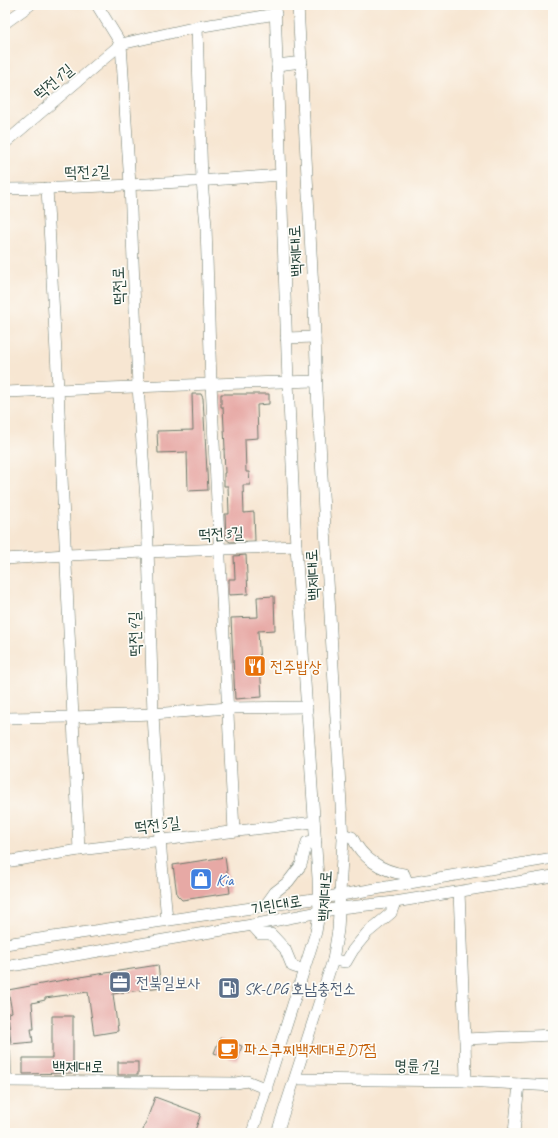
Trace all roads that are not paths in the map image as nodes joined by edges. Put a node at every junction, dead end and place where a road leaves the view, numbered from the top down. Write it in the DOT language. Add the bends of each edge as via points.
graph roads {
  1 [pos="30,5"];
  2 [pos="97,5"];
  3 [pos="298,5"];
  4 [pos="276,9"];
  5 [pos="5,23"];
  6 [pos="196,27"];
  7 [pos="122,44"];
  8 [pos="302,62"];
  9 [pos="277,65"];
  10 [pos="5,143"];
  11 [pos="280,175"];
  12 [pos="202,181"];
  13 [pos="130,185"];
  14 [pos="47,188"];
  15 [pos="5,189"];
  16 [pos="315,337"];
  17 [pos="286,338"];
  18 [pos="316,381"];
  19 [pos="288,382"];
  20 [pos="212,384"];
  21 [pos="138,386"];
  22 [pos="58,389"];
  23 [pos="5,392"];
  24 [pos="296,546"];
  25 [pos="220,550"];
  26 [pos="148,552"];
  27 [pos="66,555"];
  28 [pos="5,559"];
  29 [pos="307,707"];
  30 [pos="228,708"];
  31 [pos="153,714"];
  32 [pos="72,717"];
  33 [pos="5,718"];
  34 [pos="314,822"];
  35 [pos="234,831"];
  36 [pos="342,834"];
  37 [pos="160,840"];
  38 [pos="316,840"];
  39 [pos="79,850"];
  40 [pos="553,858"];
  41 [pos="5,862"];
  42 [pos="553,876"];
  43 [pos="408,884"];
  44 [pos="459,892"];
  45 [pos="340,895"];
  46 [pos="319,898"];
  47 [pos="395,902"];
  48 [pos="265,906"];
  49 [pos="340,908"];
  50 [pos="319,913"];
  51 [pos="167,920"];
  52 [pos="252,925"];
  53 [pos="5,944"];
  54 [pos="333,960"];
  55 [pos="5,968"];
  56 [pos="304,970"];
  57 [pos="553,1035"];
  58 [pos="465,1039"];
  59 [pos="5,1053"];
  60 [pos="295,1079"];
  61 [pos="6,1081"];
  62 [pos="466,1081"];
  63 [pos="519,1084"];
  64 [pos="553,1086"];
  65 [pos="267,1089"];
  66 [pos="252,1133"];
  67 [pos="277,1133"];
  68 [pos="514,1133"];
  1 -- 5 [label="street"];
  2 -- 7 [label="street"];
  3 -- 8 [label="street, 백제대로"];
  4 -- 6 [label="street, 떡전1길"];
  4 -- 9 [label="street, 백제대로"];
  6 -- 7 [label="street, 떡전1길"];
  6 -- 12 [label="street"];
  7 -- 10 [label="street, 떡전1길"];
  7 -- 13 [label="street, 떡전2길"];
  8 -- 9 [label="street"];
  8 -- 16 [label="street, 백제대로"];
  9 -- 11 [label="street, 백제대로"];
  11 -- 12 [label="street, 떡전2길"];
  11 -- 17 [label="street, 백제대로"];
  12 -- 13 [label="street, 떡전2길"];
  12 -- 20 [label="street"];
  13 -- 14 [label="street, 떡전2길"];
  13 -- 21 [label="street, 떡전로"];
  14 -- 15 [label="street, 떡전2길"];
  14 -- 22 [label="street, 떡전2길"];
  16 -- 17 [label="street"];
  16 -- 18 [label="street, 백제대로"];
  17 -- 19 [label="street, 백제대로"];
  18 -- 19 [label="street"];
  18 -- 36 [label="street, 백제대로"];
  19 -- 20 [label="street"];
  19 -- 24 [label="street, 백제대로"];
  20 -- 21 [label="street"];
  20 -- 25 [label="street"];
  21 -- 22 [label="street"];
  21 -- 26 [label="street, 떡전로"];
  22 -- 23 [label="street"];
  22 -- 27 [label="street"];
  24 -- 25 [label="street, 떡전3길"];
  24 -- 29 [label="street, 백제대로"];
  25 -- 26 [label="street, 떡전3길"];
  25 -- 30 [label="street"];
  26 -- 27 [label="street, 떡전3길"];
  26 -- 31 [label="street, 떡전4길"];
  27 -- 28 [label="street, 떡전3길"];
  27 -- 32 [label="street"];
  29 -- 30 [label="street"];
  29 -- 34 [label="street, 백제대로"];
  30 -- 31 [label="street"];
  30 -- 35 [label="street"];
  31 -- 32 [label="street"];
  31 -- 37 [label="street, 떡전4길"];
  32 -- 33 [label="street"];
  32 -- 39 [label="street"];
  34 -- 35 [label="street, 떡전5길"];
  34 -- 38 [label="street, 백제대로"];
  35 -- 37 [label="street, 떡전5길"];
  36 -- 43 [label="street" via="352,837 365,856 378,866 404,874"];
  36 -- 45 [label="street, 백제대로"];
  37 -- 39 [label="street, 떡전5길"];
  37 -- 51 [label="street, 떡전4길"];
  38 -- 46 [label="street, 백제대로"];
  38 -- 48 [label="street" via="307,842 301,865"];
  39 -- 41 [label="street, 떡전5길"];
  40 -- 43 [label="street, 기린대로"];
  42 -- 44 [label="street, 기린대로"];
  43 -- 45 [label="street, 기린대로"];
  44 -- 47 [label="street, 기린대로"];
  44 -- 58 [label="street"];
  45 -- 46 [label="street, 기린대로"];
  45 -- 49 [label="street, 백제대로"];
  46 -- 48 [label="street, 기린대로"];
  46 -- 50 [label="street, 백제대로"];
  47 -- 49 [label="street, 기린대로"];
  47 -- 54 [label="street" via="391,913 367,933 346,962"];
  48 -- 51 [label="street, 기린대로"];
  49 -- 50 [label="street, 기린대로"];
  49 -- 54 [label="street, 백제대로"];
  50 -- 52 [label="street, 기린대로"];
  50 -- 56 [label="street, 백제대로"];
  51 -- 53 [label="street, 기린대로"];
  52 -- 55 [label="street, 기린대로"];
  52 -- 56 [label="street" via="260,934 270,934 285,949 292,966"];
  54 -- 60 [label="street, 백제대로"];
  56 -- 65 [label="street, 백제대로"];
  57 -- 58 [label="street"];
  58 -- 62 [label="street"];
  59 -- 61 [label="street"];
  60 -- 62 [label="street, 명륜1길"];
  60 -- 67 [label="street, 백제대로"];
  61 -- 65 [label="street, 백제대로" via="247,1081"];
  62 -- 63 [label="street, 명륜1길"];
  63 -- 64 [label="street, 명륜1길"];
  63 -- 68 [label="street"];
  65 -- 66 [label="street, 백제대로"];
}
